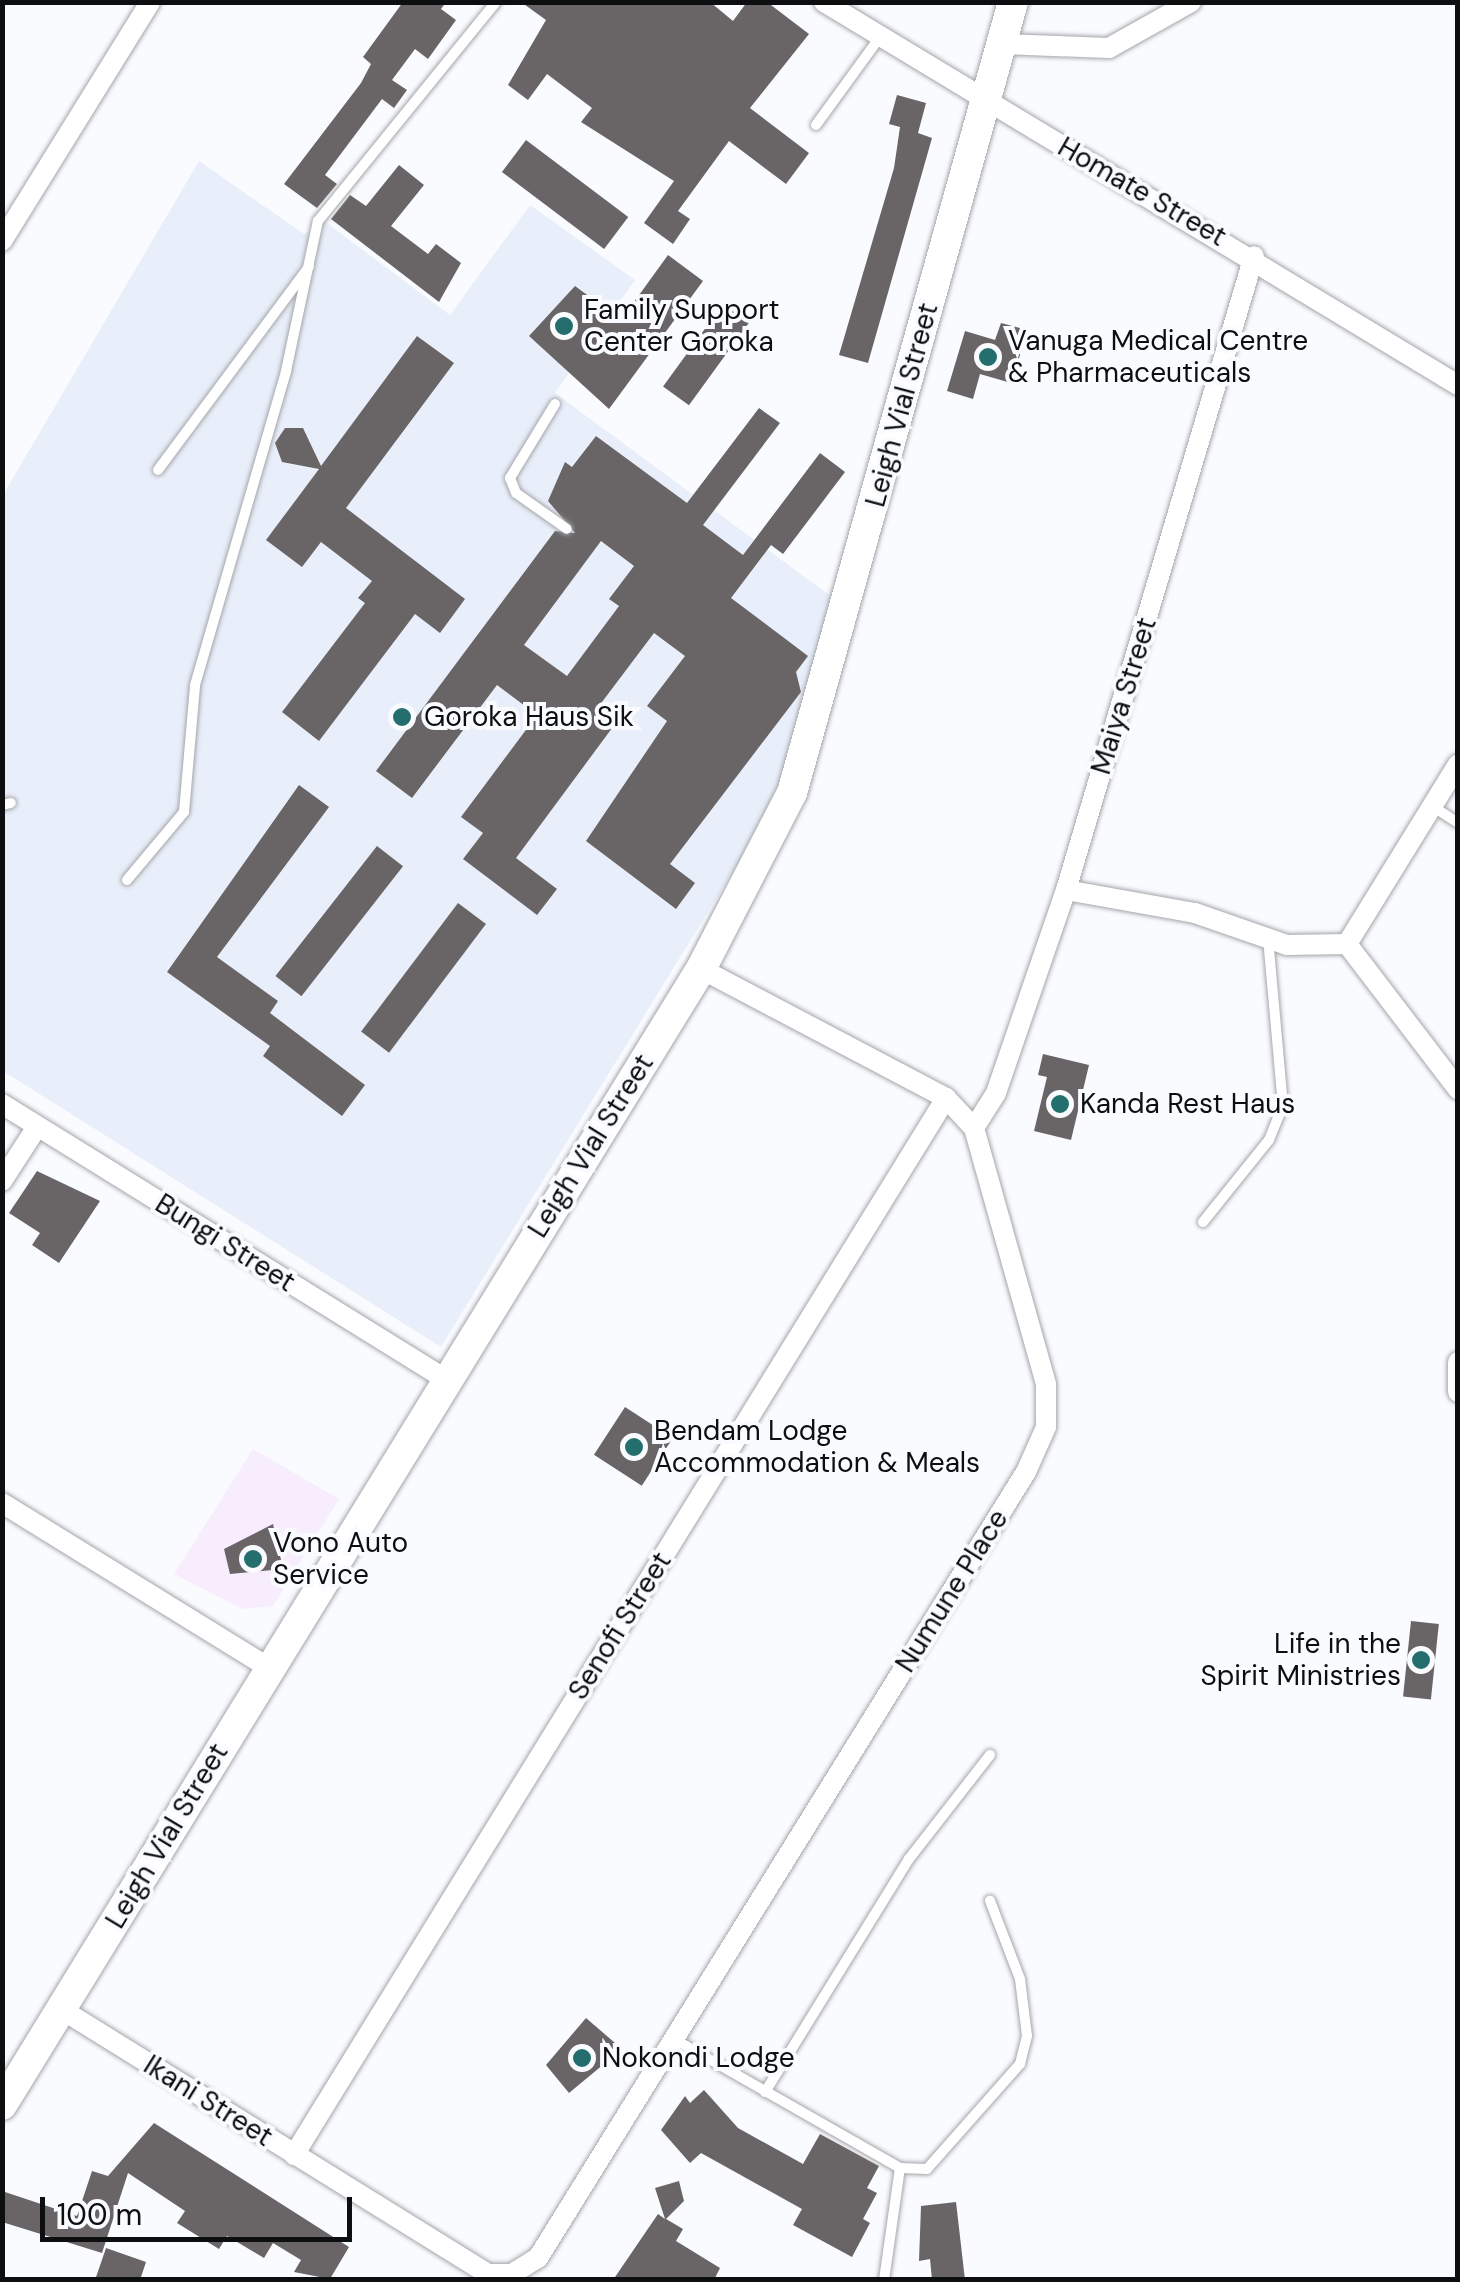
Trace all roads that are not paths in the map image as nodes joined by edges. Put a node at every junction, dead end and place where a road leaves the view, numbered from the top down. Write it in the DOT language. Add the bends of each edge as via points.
graph roads {
  1 [pos="150,2"];
  2 [pos="496,2"];
  3 [pos="824,2"];
  4 [pos="1013,2"];
  5 [pos="1192,2"];
  6 [pos="880,37"];
  7 [pos="1003,44"];
  8 [pos="982,100"];
  9 [pos="816,125"];
  10 [pos="2,241"];
  11 [pos="1254,256"];
  12 [pos="312,262"];
  13 [pos="1458,384"];
  14 [pos="555,404"];
  15 [pos="158,470"];
  16 [pos="567,529"];
  17 [pos="1458,764"];
  18 [pos="1432,806"];
  19 [pos="1458,823"];
  20 [pos="127,880"];
  21 [pos="1066,890"];
  22 [pos="1268,938"];
  23 [pos="1346,944"];
  24 [pos="701,968"];
  25 [pos="1458,1089"];
  26 [pos="946,1098"];
  27 [pos="2,1104"];
  28 [pos="37,1126"];
  29 [pos="974,1128"];
  30 [pos="2,1181"];
  31 [pos="1202,1222"];
  32 [pos="1458,1362"];
  33 [pos="447,1380"];
  34 [pos="1458,1392"];
  35 [pos="2,1503"];
  36 [pos="269,1668"];
  37 [pos="990,1755"];
  38 [pos="990,1902"];
  39 [pos="61,2009"];
  40 [pos="674,2038"];
  41 [pos="765,2092"];
  42 [pos="2,2105"];
  43 [pos="294,2155"];
  44 [pos="900,2168"];
  45 [pos="512,2274"];
  46 [pos="884,2280"];
  1 -- 10 [label="street"];
  2 -- 12 [label="lane" via="325,206"];
  3 -- 6 [label="street, Homate Street"];
  4 -- 7 [label="street, Leigh Vial Street"];
  5 -- 7 [label="street" via="1109,48"];
  6 -- 8 [label="street, Homate Street"];
  6 -- 9 [label="lane"];
  7 -- 8 [label="street, Leigh Vial Street"];
  8 -- 11 [label="street, Homate Street"];
  8 -- 24 [label="street, Leigh Vial Street" via="820,718 792,794"];
  11 -- 13 [label="street, Homate Street"];
  11 -- 21 [label="street, Maiya Street"];
  12 -- 15 [label="lane"];
  12 -- 20 [label="lane" via="195,685 184,812"];
  14 -- 16 [label="lane" via="510,478 516,494"];
  17 -- 18 [label="street"];
  18 -- 19 [label="lane"];
  18 -- 23 [label="street"];
  21 -- 22 [label="street" via="1195,912"];
  21 -- 29 [label="street, Maiya Street"];
  22 -- 23 [label="street"];
  22 -- 31 [label="lane" via="1283,1106 1269,1140"];
  23 -- 25 [label="street"];
  24 -- 26 [label="street, Numune Place"];
  24 -- 33 [label="street, Leigh Vial Street"];
  26 -- 29 [label="street, Numune Place"];
  26 -- 43 [label="street, Senofi Street"];
  27 -- 28 [label="street, Bungi Street"];
  28 -- 30 [label="street"];
  28 -- 33 [label="street, Bungi Street"];
  29 -- 40 [label="street, Numune Place" via="1046,1384 1046,1427"];
  32 -- 34 [label="street"];
  33 -- 36 [label="street, Leigh Vial Street"];
  35 -- 36 [label="street"];
  36 -- 39 [label="street, Leigh Vial Street"];
  37 -- 41 [label="lane" via="909,1859"];
  38 -- 44 [label="lane" via="1020,1979 1028,2036 1020,2064 949,2154 927,2169"];
  39 -- 42 [label="street, Leigh Vial Street"];
  39 -- 43 [label="street, Ikani Street"];
  40 -- 41 [label="lane"];
  40 -- 45 [label="street, Numune Place" via="538,2258"];
  41 -- 44 [label="lane"];
  43 -- 45 [label="street, Ikani Street" via="488,2274"];
  44 -- 46 [label="lane"];
}
